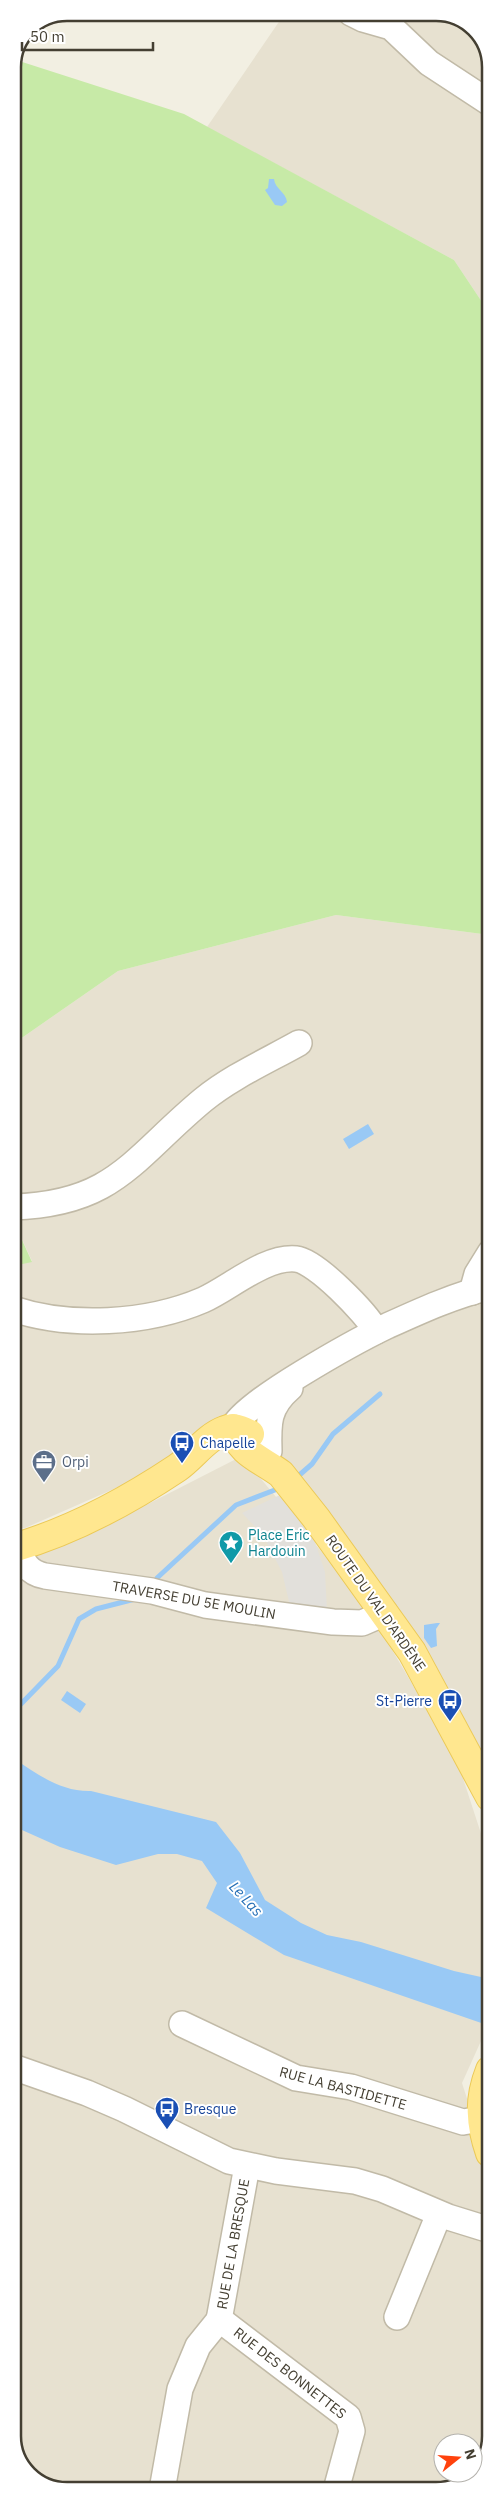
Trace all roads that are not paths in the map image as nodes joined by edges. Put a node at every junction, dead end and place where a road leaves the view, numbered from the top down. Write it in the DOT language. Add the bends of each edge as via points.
graph roads {
  1 [pos="370,21"];
  2 [pos="482,98"];
  3 [pos="299,1044"];
  4 [pos="21,1207"];
  5 [pos="482,1266"];
  6 [pos="481,1289"];
  7 [pos="21,1312"];
  8 [pos="376,1331"];
  9 [pos="317,1366"];
  10 [pos="277,1399"];
  11 [pos="258,1452"];
  12 [pos="21,1545"];
  13 [pos="21,1557"];
  14 [pos="386,1614"];
  15 [pos="482,1783"];
  16 [pos="182,2024"];
  17 [pos="21,2070"];
  18 [pos="482,2113"];
  19 [pos="481,2119"];
  20 [pos="482,2123"];
  21 [pos="247,2166"];
  22 [pos="439,2214"];
  23 [pos="482,2227"];
  24 [pos="397,2317"];
  25 [pos="219,2319"];
  26 [pos="163,2482"];
  27 [pos="338,2482"];
  1 -- 2 [label="street" via="391,27 429,63"];
  3 -- 4 [label="street" via="204,1100 140,1160 94,1190 65,1202"];
  5 -- 6 [label="street" via="477,1274"];
  6 -- 8 [label="street"];
  7 -- 8 [label="street" via="82,1321 130,1319 202,1300 254,1270 294,1259 302,1260 319,1272"];
  8 -- 9 [label="street"];
  9 -- 10 [label="street"];
  9 -- 11 [label="street" via="237,1418"];
  10 -- 11 [label="street"];
  10 -- 11 [label="street"];
  11 -- 12 [label="main road" via="218,1433 193,1459 140,1492 90,1519"];
  11 -- 14 [label="main road, ROUTE DU VAL D'ARDÈNE"];
  13 -- 14 [label="street, TRAVERSE DU 5E MOULIN" via="28,1568 39,1575 152,1591 215,1606 333,1622 362,1623"];
  14 -- 15 [label="main road, ROUTE DU VAL D'ARDÈNE" via="429,1681"];
  16 -- 19 [label="street, RUE LA BASTIDETTE" via="296,2078 351,2087 463,2122"];
  17 -- 21 [label="street" via="87,2093 221,2158"];
  18 -- 19 [label="main road"];
  19 -- 20 [label="main road"];
  21 -- 22 [label="street" via="355,2181"];
  21 -- 25 [label="street, RUE DE LA BRESQUE"];
  22 -- 23 [label="street"];
  22 -- 24 [label="street"];
  25 -- 26 [label="street, RUE DE LA BRESQUE" via="198,2346 180,2389"];
  25 -- 27 [label="street, RUE DES BONNETTES" via="320,2394 349,2420 351,2435"];
}
